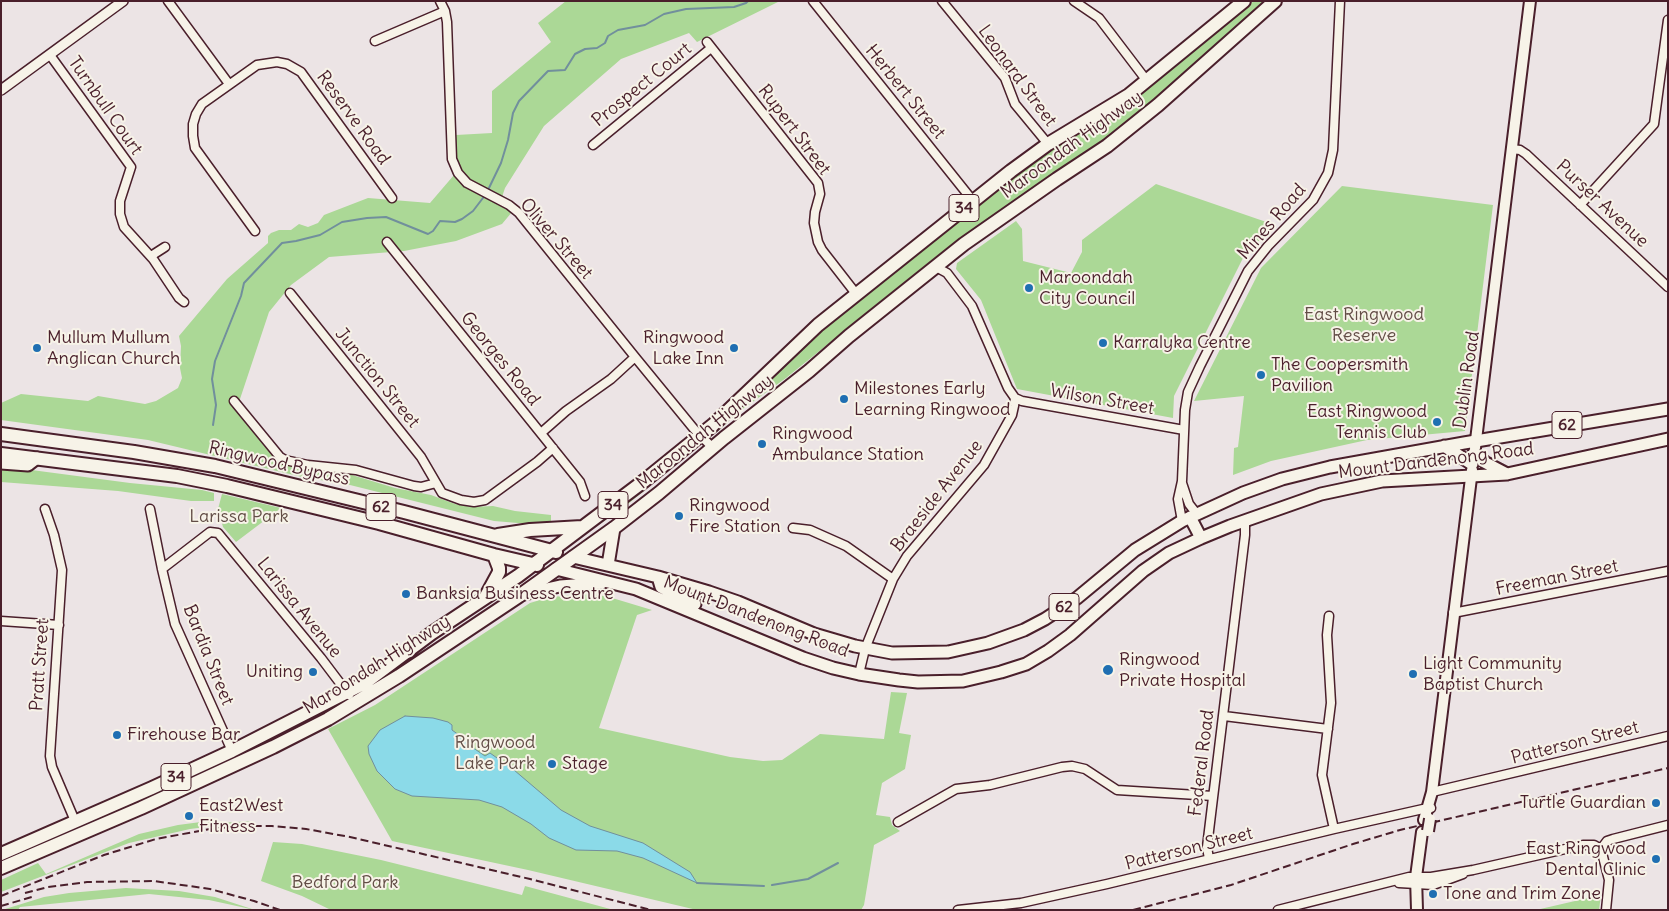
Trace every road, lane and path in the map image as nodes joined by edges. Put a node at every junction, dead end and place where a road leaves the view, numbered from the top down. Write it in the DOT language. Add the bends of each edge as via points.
graph roads {
  1 [pos="123,1"];
  2 [pos="168,1"];
  3 [pos="440,1"];
  4 [pos="813,1"];
  5 [pos="942,1"];
  6 [pos="1074,1"];
  7 [pos="1244,1"];
  8 [pos="1275,1"];
  9 [pos="1340,1"];
  10 [pos="1530,1"];
  11 [pos="445,11"];
  12 [pos="1668,20"];
  13 [pos="375,41"];
  14 [pos="709,45"];
  15 [pos="50,55"];
  16 [pos="1147,81"];
  17 [pos="229,84"];
  18 [pos="1,90"];
  19 [pos="1048,144"];
  20 [pos="593,145"];
  21 [pos="1512,149"];
  22 [pos="392,198"];
  23 [pos="973,202"];
  24 [pos="1580,205"];
  25 [pos="255,231"];
  26 [pos="387,242"];
  27 [pos="165,247"];
  28 [pos="151,256"];
  29 [pos="936,266"];
  30 [pos="1668,286"];
  31 [pos="290,293"];
  32 [pos="857,294"];
  33 [pos="184,302"];
  34 [pos="635,357"];
  35 [pos="1015,398"];
  36 [pos="234,402"];
  37 [pos="1668,409"];
  38 [pos="1184,430"];
  39 [pos="540,433"];
  40 [pos="1,434"];
  41 [pos="700,436"];
  42 [pos="1668,439"];
  43 [pos="1476,440"];
  44 [pos="1444,446"];
  45 [pos="553,448"];
  46 [pos="713,448"];
  47 [pos="1,454"];
  48 [pos="37,458"];
  49 [pos="1473,459"];
  50 [pos="1,463"];
  51 [pos="1507,474"];
  52 [pos="1471,476"];
  53 [pos="1182,481"];
  54 [pos="436,483"];
  55 [pos="585,496"];
  56 [pos="45,509"];
  57 [pos="150,509"];
  58 [pos="1190,517"];
  59 [pos="1244,521"];
  60 [pos="582,527"];
  61 [pos="614,528"];
  62 [pos="793,528"];
  63 [pos="491,536"];
  64 [pos="1201,538"];
  65 [pos="551,551"];
  66 [pos="494,555"];
  67 [pos="573,557"];
  68 [pos="532,564"];
  69 [pos="608,565"];
  70 [pos="162,569"];
  71 [pos="556,569"];
  72 [pos="1668,571"];
  73 [pos="658,577"];
  74 [pos="893,579"];
  75 [pos="613,583"];
  76 [pos="709,592"];
  77 [pos="519,596"];
  78 [pos="486,597"];
  79 [pos="697,609"];
  80 [pos="1453,613"];
  81 [pos="1329,616"];
  82 [pos="1,621"];
  83 [pos="59,625"];
  84 [pos="417,644"];
  85 [pos="865,649"];
  86 [pos="426,658"];
  87 [pos="859,674"];
  88 [pos="351,698"];
  89 [pos="1224,716"];
  90 [pos="1328,729"];
  91 [pos="1668,736"];
  92 [pos="232,752"];
  93 [pos="1432,792"];
  94 [pos="135,795"];
  95 [pos="1214,796"];
  96 [pos="141,808"];
  97 [pos="1428,814"];
  98 [pos="75,821"];
  99 [pos="898,822"];
  100 [pos="1668,825"];
  101 [pos="1334,830"];
  102 [pos="1601,849"];
  103 [pos="1,854"];
  104 [pos="1209,859"];
  105 [pos="1,868"];
  106 [pos="1419,881"];
  107 [pos="1417,907"];
  108 [pos="958,910"];
  109 [pos="1278,910"];
  110 [pos="1606,910"];
  1 -- 15 [label="street"];
  2 -- 17 [label="street"];
  3 -- 11 [label="street, Oliver Street"];
  4 -- 23 [label="street, Herbert Street"];
  5 -- 19 [label="street, Leonard Street" via="1005,78 1016,104"];
  6 -- 16 [label="street" via="1099,18"];
  7 -- 16 [label="highway, Maroondah Highway / 34"];
  8 -- 29 [label="highway, Maroondah Highway / 34" via="1107,146"];
  9 -- 38 [label="street, Mines Road" via="1333,150 1328,173 1313,200 1268,246 1245,278 1188,392"];
  10 -- 21 [label="main road, Dublin Road"];
  11 -- 13 [label="street"];
  11 -- 34 [label="street, Oliver Street" via="452,159 458,173 464,180 519,213"];
  12 -- 24 [label="street" via="1654,124"];
  14 -- 20 [label="street, Prospect Court"];
  14 -- 32 [label="street, Rupert Street" via="818,183 820,194 814,223 818,242"];
  15 -- 18 [label="street"];
  15 -- 28 [label="street, Turnbull Court" via="131,167 120,214 124,227"];
  16 -- 19 [label="highway, Maroondah Highway / 34" via="1110,108"];
  17 -- 22 [label="street, Reserve Road" via="256,65 277,62 301,72"];
  17 -- 25 [label="street, Reserve Road" via="202,104 196,114 195,148"];
  19 -- 23 [label="highway, Maroondah Highway / 34"];
  21 -- 24 [label="street, Purser Avenue" via="1526,154"];
  21 -- 43 [label="main road, Dublin Road"];
  23 -- 32 [label="highway, Maroondah Highway / 34"];
  24 -- 30 [label="street, Purser Avenue"];
  26 -- 39 [label="street, Georges Road"];
  27 -- 28 [label="street"];
  28 -- 33 [label="street, Turnbull Court"];
  29 -- 35 [label="street" via="947,273 972,306"];
  29 -- 46 [label="highway, Maroondah Highway / 34"];
  31 -- 54 [label="street, Junction Street" via="421,457"];
  32 -- 41 [label="highway, Maroondah Highway / 34" via="818,325"];
  34 -- 39 [label="street"];
  34 -- 41 [label="street, Oliver Street"];
  35 -- 38 [label="street, Wilson Street"];
  35 -- 74 [label="street, Braeside Avenue" via="1012,415 984,465 907,556"];
  36 -- 54 [label="street" via="285,460 356,470 414,486"];
  37 -- 43 [label="main road, Mount Dandenong Road / 62"];
  38 -- 53 [label="street, Mines Road"];
  39 -- 45 [label="street, Georges Road"];
  40 -- 63 [label="highway, Ringwood Bypass / 62" via="215,466"];
  41 -- 46 [label="street, Oliver Street"];
  41 -- 60 [label="highway, Maroondah Highway / 34"];
  42 -- 51 [label="main road, Mount Dandenong Road / 62"];
  43 -- 44 [label="main road, Mount Dandenong Road / 62"];
  43 -- 49 [label="main road, Dublin Road"];
  44 -- 49 [label="main road"];
  44 -- 58 [label="main road, Mount Dandenong Road / 62" via="1297,475 1242,493"];
  45 -- 54 [label="street" via="486,500 474,502 454,498 442,493"];
  45 -- 55 [label="street, Georges Road" via="580,482"];
  46 -- 61 [label="highway, Maroondah Highway / 34"];
  47 -- 48 [label="highway, Ringwood Bypass / 62"];
  48 -- 50 [label="main road" via="28,465"];
  48 -- 66 [label="highway, Ringwood Bypass / 62" via="177,476 227,486"];
  49 -- 51 [label="main road"];
  49 -- 52 [label="main road, Dublin Road"];
  51 -- 52 [label="main road, Mount Dandenong Road / 62"];
  52 -- 59 [label="main road, Mount Dandenong Road / 62" via="1366,483 1321,494"];
  52 -- 80 [label="main road, Dublin Road"];
  53 -- 58 [label="street, Mines Road"];
  53 -- 58 [label="street, Mines Road" via="1178,499"];
  56 -- 83 [label="street, Pratt Street" via="62,566"];
  57 -- 70 [label="street, Bardia Street"];
  58 -- 64 [label="main road"];
  58 -- 85 [label="main road, Mount Dandenong Road / 62" via="1135,550 1077,598 1024,630 948,652 901,653"];
  59 -- 64 [label="main road, Mount Dandenong Road / 62"];
  59 -- 89 [label="street, Federal Road"];
  60 -- 63 [label="highway"];
  60 -- 65 [label="highway, Maroondah Highway / 34"];
  61 -- 67 [label="highway, Maroondah Highway / 34"];
  61 -- 69 [label="main road"];
  62 -- 74 [label="street" via="810,530 846,546"];
  63 -- 65 [label="highway, Ringwood Bypass / 62"];
  64 -- 87 [label="main road, Mount Dandenong Road / 62" via="1143,571 1057,645 1026,664 963,681 918,682"];
  65 -- 67 [label="highway, Ringwood Bypass / 62"];
  65 -- 68 [label="highway, Maroondah Highway / 34"];
  66 -- 68 [label="highway, Ringwood Bypass / 62"];
  66 -- 78 [label="highway" via="499,568"];
  67 -- 69 [label="main road, Mount Dandenong Road / 62"];
  67 -- 71 [label="highway, Maroondah Highway / 34"];
  68 -- 71 [label="highway, Ringwood Bypass / 62"];
  68 -- 78 [label="highway, Maroondah Highway / 34"];
  69 -- 73 [label="main road, Mount Dandenong Road / 62"];
  70 -- 88 [label="street, Larissa Avenue" via="210,532 218,533"];
  70 -- 92 [label="street, Bardia Street" via="175,624"];
  71 -- 75 [label="main road, Mount Dandenong Road / 62"];
  71 -- 77 [label="highway, Maroondah Highway / 34"];
  72 -- 80 [label="street, Freeman Street"];
  73 -- 76 [label="main road, Mount Dandenong Road / 62"];
  73 -- 79 [label="main road" via="663,588"];
  74 -- 85 [label="street, Braeside Avenue"];
  75 -- 77 [label="main road" via="560,586"];
  75 -- 79 [label="main road, Mount Dandenong Road / 62"];
  76 -- 79 [label="main road" via="698,597"];
  76 -- 85 [label="main road, Mount Dandenong Road / 62"];
  77 -- 86 [label="highway, Maroondah Highway / 34"];
  78 -- 84 [label="highway, Maroondah Highway / 34"];
  79 -- 87 [label="main road, Mount Dandenong Road / 62" via="817,663"];
  80 -- 93 [label="main road, Dublin Road"];
  81 -- 90 [label="street" via="1331,697"];
  82 -- 83 [label="street"];
  83 -- 98 [label="street, Pratt Street" via="50,756"];
  84 -- 86 [label="highway"];
  84 -- 88 [label="highway, Maroondah Highway / 34" via="365,683"];
  85 -- 87 [label="street, Braeside Avenue"];
  86 -- 88 [label="highway, Maroondah Highway / 34"];
  88 -- 92 [label="highway, Maroondah Highway / 34"];
  88 -- 96 [label="highway, Maroondah Highway / 34" via="328,719"];
  89 -- 90 [label="street"];
  89 -- 95 [label="street, Federal Road"];
  90 -- 101 [label="street" via="1322,775"];
  91 -- 93 [label="street, Patterson Street"];
  92 -- 94 [label="highway, Maroondah Highway / 34"];
  93 -- 97 [label="main road, Dublin Road"];
  94 -- 96 [label="highway"];
  94 -- 98 [label="highway, Maroondah Highway / 34"];
  95 -- 99 [label="street" via="1117,790 1085,769 1072,766 990,785 956,789"];
  95 -- 104 [label="street, Federal Road" via="1206,847"];
  96 -- 105 [label="highway, Maroondah Highway / 34"];
  97 -- 101 [label="street, Patterson Street"];
  97 -- 106 [label="main road, Dublin Road, bridge"];
  98 -- 103 [label="highway, Maroondah Highway / 34"];
  100 -- 102 [label="street" via="1612,839"];
  101 -- 104 [label="street, Patterson Street"];
  102 -- 106 [label="street" via="1582,845 1473,870 1432,885"];
  102 -- 110 [label="street" via="1609,880"];
  104 -- 108 [label="street, Patterson Street" via="1021,902"];
  106 -- 107 [label="main road, Dublin Road"];
  106 -- 109 [label="street" via="1384,884"];
}
